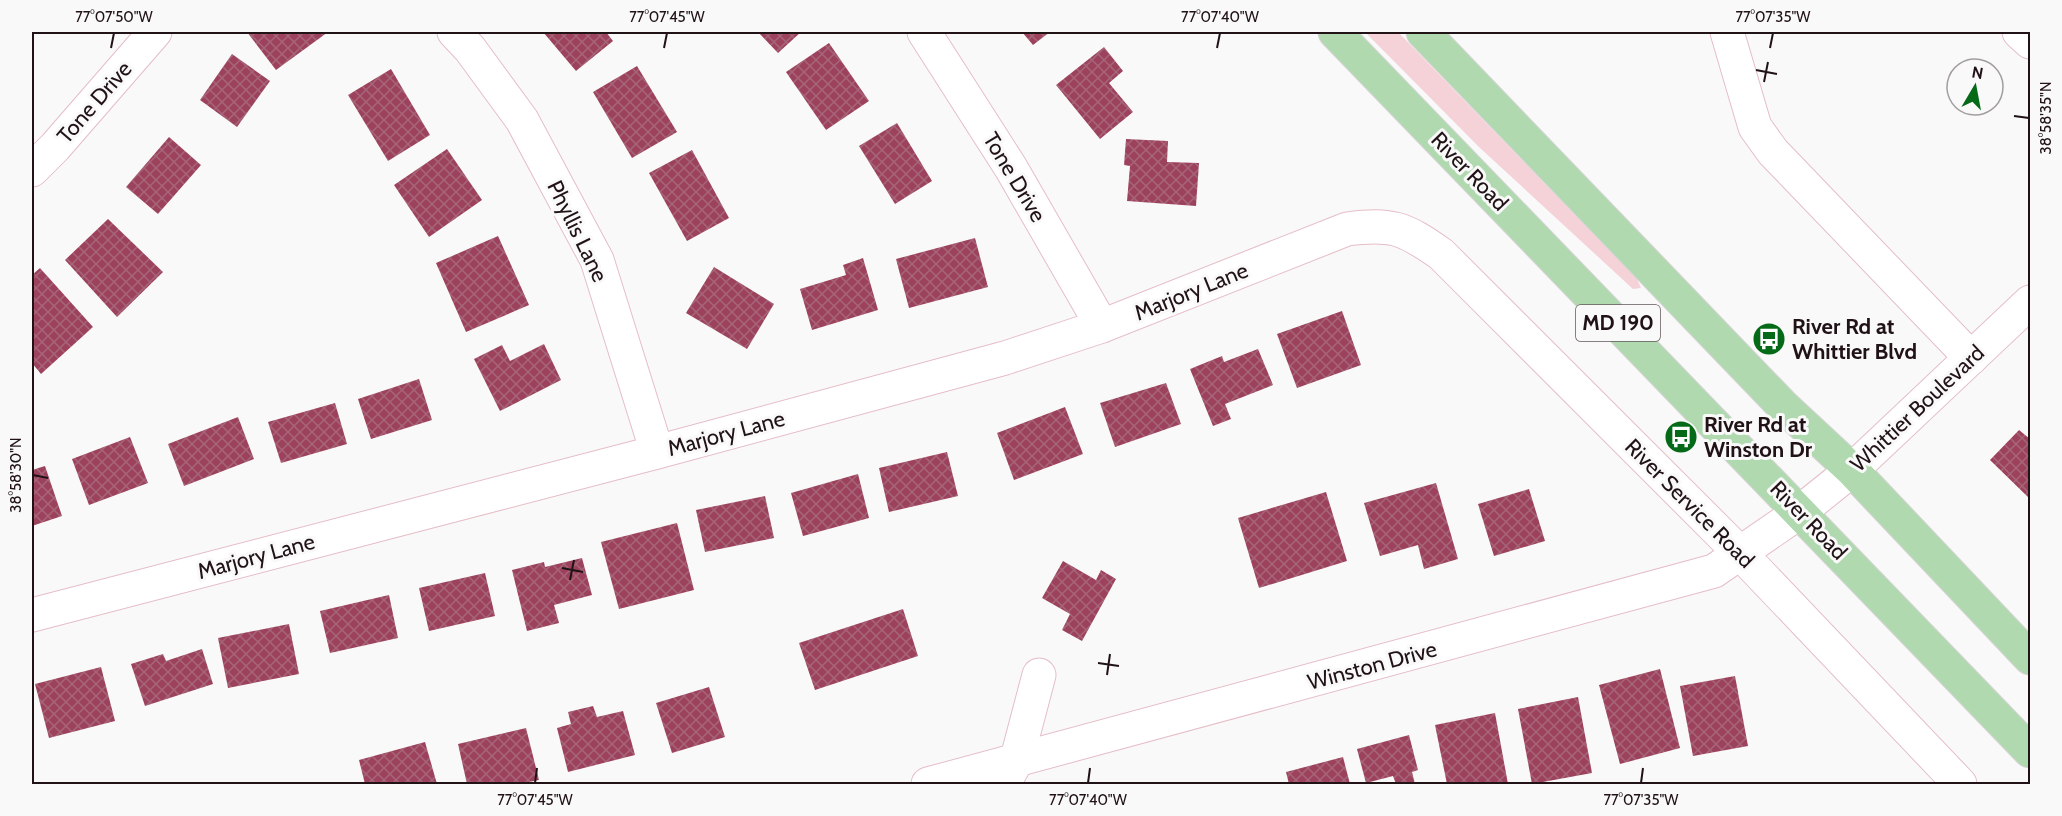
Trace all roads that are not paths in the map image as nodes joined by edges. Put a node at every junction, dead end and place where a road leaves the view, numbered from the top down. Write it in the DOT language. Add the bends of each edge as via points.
graph roads {
  1 [pos="155,32"];
  2 [pos="454,32"];
  3 [pos="924,32"];
  4 [pos="1335,32"];
  5 [pos="1423,32"];
  6 [pos="1727,32"];
  7 [pos="2019,32"];
  8 [pos="2031,42"];
  9 [pos="32,170"];
  10 [pos="1410,232"];
  11 [pos="2031,302"];
  12 [pos="1102,326"];
  13 [pos="1971,358"];
  14 [pos="657,452"];
  15 [pos="1852,470"];
  16 [pos="1801,511"];
  17 [pos="1740,552"];
  18 [pos="32,615"];
  19 [pos="2031,658"];
  20 [pos="1039,675"];
  21 [pos="2031,752"];
  22 [pos="1010,773"];
  23 [pos="928,784"];
  24 [pos="1960,784"];
  1 -- 9 [label="street, Tone Drive"];
  2 -- 14 [label="street, Phyllis Lane" via="522,120 597,260"];
  3 -- 12 [label="street, Tone Drive" via="1011,168"];
  4 -- 16 [label="main road, River Road / MD 190"];
  5 -- 15 [label="main road, MD 190" via="1782,405"];
  6 -- 13 [label="street" via="1755,127 1773,152"];
  7 -- 8 [label="street"];
  10 -- 12 [label="street, Marjory Lane" via="1378,225 1347,229"];
  10 -- 17 [label="street, River Service Road" via="1441,254"];
  11 -- 13 [label="street, Whittier Boulevard"];
  12 -- 14 [label="street, Marjory Lane" via="1005,358"];
  13 -- 15 [label="street, Whittier Boulevard"];
  14 -- 18 [label="street, Marjory Lane"];
  15 -- 16 [label="street, Whittier Boulevard"];
  15 -- 19 [label="main road, MD 190"];
  16 -- 17 [label="street, Winston Drive"];
  16 -- 21 [label="main road, River Road / MD 190"];
  17 -- 22 [label="street, Winston Drive" via="1714,571"];
  17 -- 24 [label="street, River Service Road"];
  20 -- 22 [label="street"];
  22 -- 23 [label="street, Winston Drive"];
}
